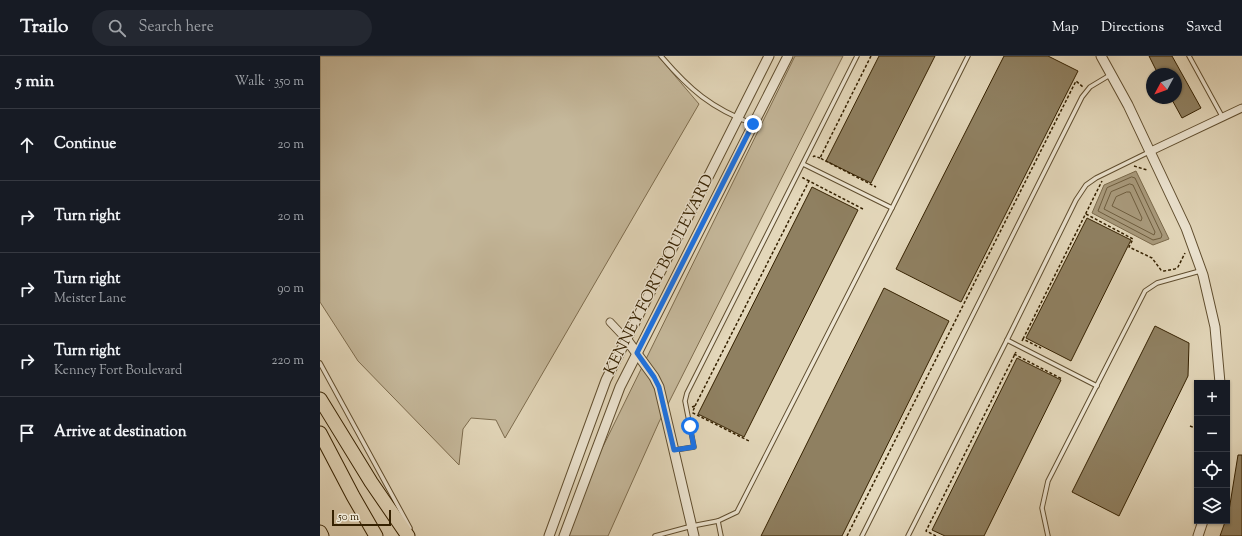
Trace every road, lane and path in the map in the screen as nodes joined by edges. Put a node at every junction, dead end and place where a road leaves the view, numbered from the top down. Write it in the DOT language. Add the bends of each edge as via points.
graph roads {
  1 [pos="661,56"];
  2 [pos="769,56"];
  3 [pos="788,56"];
  4 [pos="857,56"];
  5 [pos="871,56"];
  6 [pos="968,56"];
  7 [pos="1101,56"];
  8 [pos="1189,56"];
  9 [pos="1111,75"];
  10 [pos="1082,87"];
  11 [pos="1242,108"];
  12 [pos="738,118"];
  13 [pos="1223,118"];
  14 [pos="753,124"];
  15 [pos="1151,152"];
  16 [pos="820,158"];
  17 [pos="811,161"];
  18 [pos="803,164"];
  19 [pos="1134,166"];
  20 [pos="1147,170"];
  21 [pos="805,172"];
  22 [pos="809,181"];
  23 [pos="1102,182"];
  24 [pos="876,187"];
  25 [pos="892,208"];
  26 [pos="863,209"];
  27 [pos="1086,214"];
  28 [pos="1186,253"];
  29 [pos="1201,270"];
  30 [pos="610,322"];
  31 [pos="627,340"];
  32 [pos="1007,340"];
  33 [pos="1041,348"];
  34 [pos="1016,352"];
  35 [pos="637,353"];
  36 [pos="1014,354"];
  37 [pos="320,363"];
  38 [pos="1062,379"];
  39 [pos="1220,380"];
  40 [pos="1097,386"];
  41 [pos="320,399"];
  42 [pos="695,406"];
  43 [pos="692,407"];
  44 [pos="1190,426"];
  45 [pos="1194,428"];
  46 [pos="320,433"];
  47 [pos="750,441"];
  48 [pos="674,450"];
  49 [pos="718,521"];
  50 [pos="1202,524"];
  51 [pos="692,526"];
  52 [pos="320,532"];
  53 [pos="409,533"];
  54 [pos="322,536"];
  55 [pos="376,536"];
  56 [pos="549,536"];
  57 [pos="564,536"];
  58 [pos="655,536"];
  59 [pos="694,536"];
  60 [pos="721,536"];
  61 [pos="847,536"];
  62 [pos="862,536"];
  63 [pos="909,536"];
  64 [pos="936,536"];
  65 [pos="1048,536"];
  66 [pos="1198,536"];
  1 -- 12 [label="lane" via="699,96"];
  2 -- 12 [label="street, KENNEY FORT BOULEVARD"];
  3 -- 14 [label="street, KENNEY FORT BOULEVARD"];
  4 -- 18 [label="lane"];
  5 -- 16 [label="path"];
  6 -- 25 [label="lane"];
  7 -- 9 [label="street"];
  8 -- 13 [label="lane"];
  9 -- 15 [label="street"];
  9 -- 62 [label="lane" via="1082,96"];
  10 -- 61 [label="path" via="1076,81"];
  11 -- 13 [label="street"];
  12 -- 14 [label="lane"];
  12 -- 31 [label="street, KENNEY FORT BOULEVARD"];
  13 -- 15 [label="street"];
  14 -- 35 [label="street, KENNEY FORT BOULEVARD"];
  15 -- 29 [label="street" via="1186,228"];
  15 -- 32 [label="lane" via="1086,185 1076,200"];
  16 -- 17 [label="path" via="814,156"];
  16 -- 24 [label="path"];
  18 -- 25 [label="lane"];
  18 -- 48 [label="lane" via="687,393 685,401 694,447"];
  19 -- 20 [label="path"];
  21 -- 22 [label="path" via="803,178"];
  22 -- 26 [label="path"];
  22 -- 42 [label="path"];
  23 -- 27 [label="path"];
  25 -- 49 [label="lane" via="737,512"];
  27 -- 28 [label="path" via="1133,239 1129,247 1152,258 1161,270 1178,267"];
  27 -- 33 [label="path" via="1022,340"];
  29 -- 39 [label="street" via="1215,327"];
  29 -- 40 [label="lane" via="1157,283 1145,291"];
  30 -- 31 [label="street"];
  31 -- 35 [label="street"];
  31 -- 56 [label="street, KENNEY FORT BOULEVARD" via="606,380"];
  32 -- 40 [label="lane"];
  32 -- 63 [label="lane"];
  34 -- 36 [label="path"];
  35 -- 48 [label="street" via="659,387"];
  35 -- 57 [label="street, KENNEY FORT BOULEVARD" via="620,386"];
  36 -- 38 [label="path"];
  36 -- 64 [label="path" via="926,531"];
  37 -- 53 [label="lane"];
  40 -- 65 [label="lane" via="1048,481 1042,508"];
  41 -- 53 [label="highway" via="372,482"];
  42 -- 43 [label="path"];
  42 -- 47 [label="path" via="693,413"];
  44 -- 45 [label="path"];
  46 -- 55 [label="highway"];
  48 -- 51 [label="street"];
  49 -- 51 [label="lane"];
  49 -- 60 [label="lane"];
  50 -- 66 [label="street"];
  51 -- 58 [label="lane"];
  51 -- 59 [label="street"];
  52 -- 54 [label="highway"];
}
